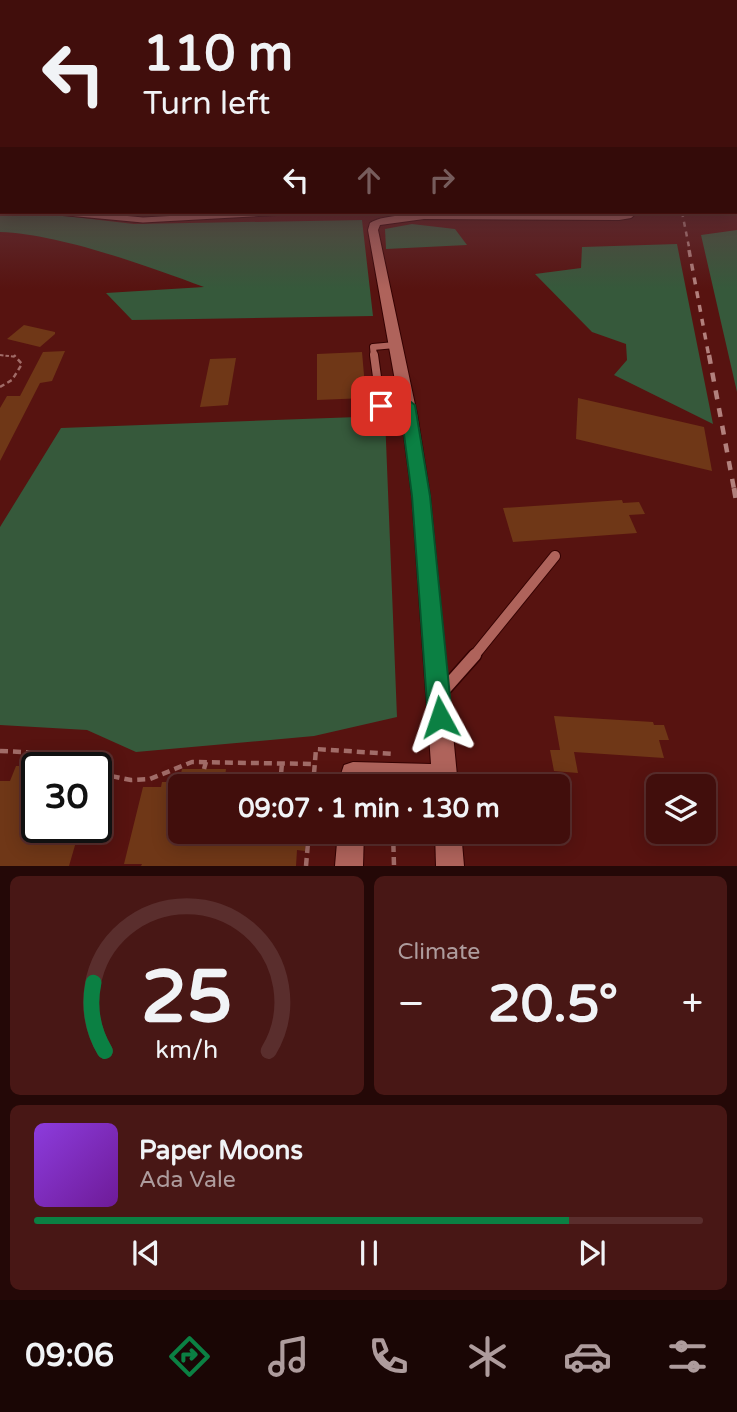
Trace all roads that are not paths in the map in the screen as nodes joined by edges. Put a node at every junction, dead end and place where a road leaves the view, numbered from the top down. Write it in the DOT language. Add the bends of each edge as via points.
graph roads {
  1 [pos="74,214"];
  2 [pos="255,214"];
  3 [pos="528,214"];
  4 [pos="626,214"];
  5 [pos="395,345"];
  6 [pos="407,405"];
  7 [pos="555,556"];
  8 [pos="438,696"];
  9 [pos="444,774"];
  10 [pos="350,844"];
  11 [pos="449,844"];
  12 [pos="349,866"];
  13 [pos="450,866"];
  1 -- 2 [label="lane" via="162,220"];
  3 -- 4 [label="street"];
  3 -- 5 [label="street" via="424,216 374,223"];
  5 -- 6 [label="street"];
  5 -- 6 [label="lane" via="373,346 381,406"];
  6 -- 8 [label="street" via="421,496"];
  7 -- 8 [label="lane"];
  8 -- 9 [label="street"];
  10 -- 12 [label="street"];
  11 -- 13 [label="street"];
}
